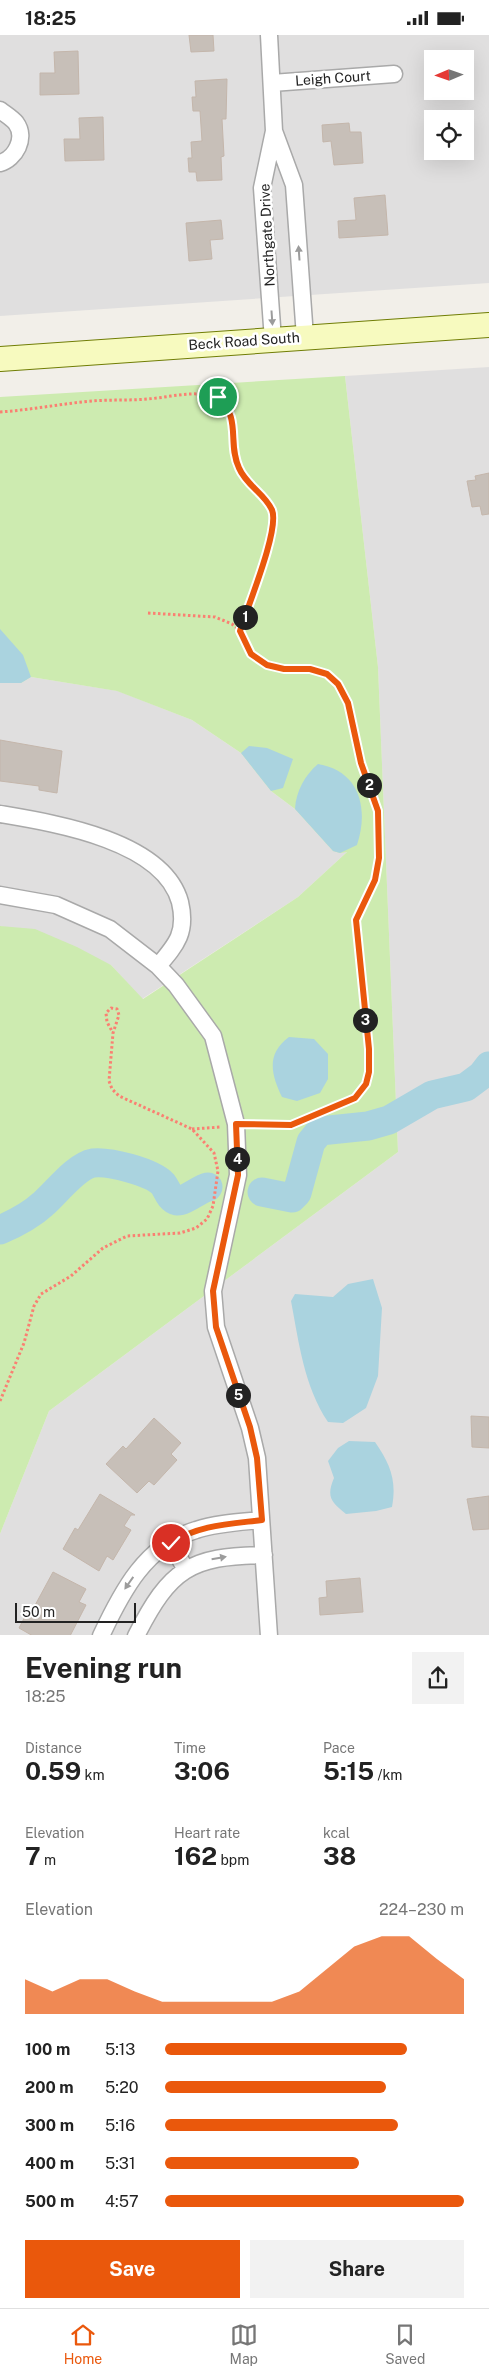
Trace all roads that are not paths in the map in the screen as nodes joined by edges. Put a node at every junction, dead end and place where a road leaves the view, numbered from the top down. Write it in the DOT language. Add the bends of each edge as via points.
graph roads {
  1 [pos="269,35"];
  2 [pos="394,74"];
  3 [pos="272,83"];
  4 [pos="0,110"];
  5 [pos="274,131"];
  6 [pos="0,163"];
  7 [pos="489,325"];
  8 [pos="304,337"];
  9 [pos="273,340"];
  10 [pos="0,359"];
  11 [pos="0,815"];
  12 [pos="0,895"];
  13 [pos="158,966"];
  14 [pos="262,1520"];
  15 [pos="171,1543"];
  16 [pos="264,1555"];
  17 [pos="186,1570"];
  18 [pos="101,1635"];
  19 [pos="136,1635"];
  20 [pos="269,1635"];
  1 -- 3 [label="street, Northgate Drive"];
  2 -- 3 [label="street, Leigh Court"];
  3 -- 5 [label="street, Northgate Drive"];
  4 -- 6 [label="street" via="17,124 20,140 14,154"];
  8 -- 5 [label="street, Northgate Drive, one-way" via="294,185"];
  5 -- 9 [label="street, Northgate Drive, one-way" via="262,188"];
  7 -- 8 [label="main road, Beck Road South"];
  8 -- 9 [label="main road, Beck Road South"];
  9 -- 10 [label="main road, Beck Road South"];
  11 -- 13 [label="street" via="85,832 136,853 160,869 178,894 182,922 178,941"];
  12 -- 13 [label="street" via="56,905 83,915 110,929"];
  13 -- 14 [label="street" via="213,1036 236,1124 238,1175 213,1291 216,1327 250,1427 257,1458"];
  14 -- 15 [label="street" via="198,1529"];
  14 -- 16 [label="street"];
  15 -- 17 [label="street"];
  15 -- 18 [label="street, one-way" via="146,1561 127,1585"];
  17 -- 16 [label="street, one-way" via="214,1559"];
  16 -- 20 [label="street"];
  17 -- 19 [label="street" via="162,1591"];
}
